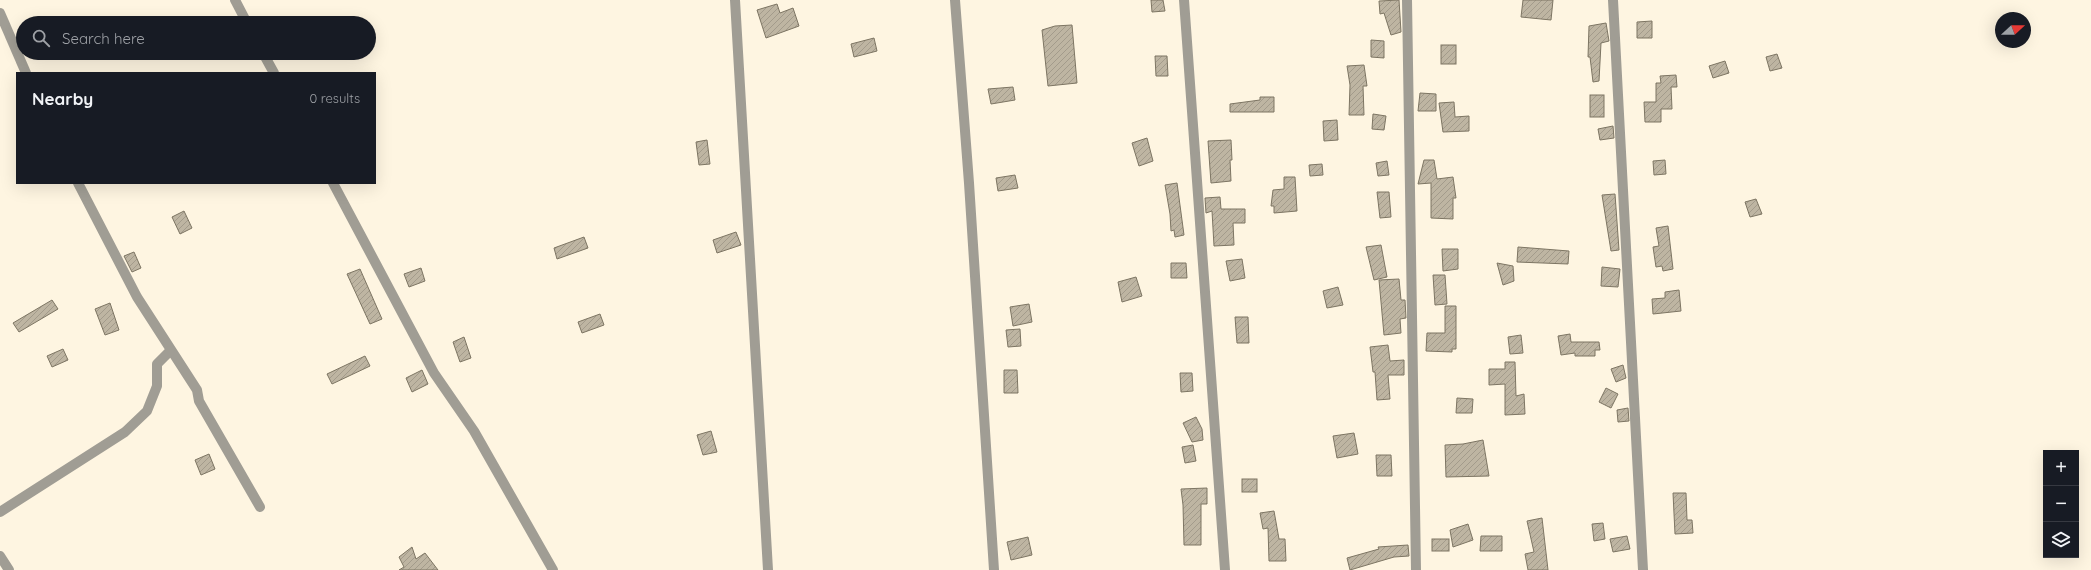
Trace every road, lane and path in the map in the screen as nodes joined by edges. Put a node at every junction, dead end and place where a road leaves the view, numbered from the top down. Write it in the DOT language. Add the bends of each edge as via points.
graph roads {
  1 [pos="235,0"];
  2 [pos="735,0"];
  3 [pos="955,0"];
  4 [pos="1184,0"];
  5 [pos="1407,0"];
  6 [pos="1613,0"];
  7 [pos="0,13"];
  8 [pos="243,16"];
  9 [pos="16,50"];
  10 [pos="20,60"];
  11 [pos="267,60"];
  12 [pos="26,72"];
  13 [pos="273,72"];
  14 [pos="79,184"];
  15 [pos="334,184"];
  16 [pos="170,351"];
  17 [pos="260,507"];
  18 [pos="0,512"];
  19 [pos="0,556"];
  20 [pos="9,570"];
  21 [pos="553,570"];
  22 [pos="768,570"];
  23 [pos="994,570"];
  24 [pos="1225,570"];
  25 [pos="1416,570"];
  26 [pos="1643,570"];
  1 -- 8 [label="street"];
  2 -- 22 [label="street"];
  3 -- 23 [label="street"];
  4 -- 24 [label="street"];
  5 -- 25 [label="street"];
  6 -- 26 [label="street"];
  7 -- 9 [label="street"];
  10 -- 12 [label="street"];
  11 -- 13 [label="street"];
  14 -- 16 [label="street" via="137,297"];
  15 -- 21 [label="street" via="434,373 474,431"];
  16 -- 17 [label="street" via="196,390 199,401"];
  16 -- 18 [label="street" via="157,364 157,386 147,411 125,432"];
  19 -- 20 [label="street"];
}
